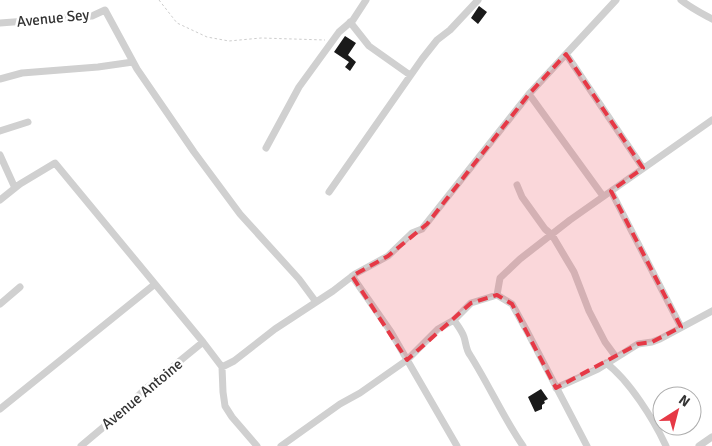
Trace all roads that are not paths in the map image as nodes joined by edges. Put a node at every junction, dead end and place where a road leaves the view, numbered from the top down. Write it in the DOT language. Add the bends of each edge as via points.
graph roads {
  1 [pos="366,0"];
  2 [pos="478,0"];
  3 [pos="616,0"];
  4 [pos="681,0"];
  5 [pos="712,19"];
  6 [pos="350,22"];
  7 [pos="0,23"];
  8 [pos="566,54"];
  9 [pos="133,62"];
  10 [pos="410,75"];
  11 [pos="0,79"];
  12 [pos="529,94"];
  13 [pos="712,120"];
  14 [pos="28,122"];
  15 [pos="0,131"];
  16 [pos="266,148"];
  17 [pos="0,155"];
  18 [pos="643,168"];
  19 [pos="517,185"];
  20 [pos="15,188"];
  21 [pos="611,191"];
  22 [pos="329,192"];
  23 [pos="604,196"];
  24 [pos="0,200"];
  25 [pos="552,235"];
  26 [pos="352,276"];
  27 [pos="155,284"];
  28 [pos="20,287"];
  29 [pos="497,295"];
  30 [pos="316,302"];
  31 [pos="0,304"];
  32 [pos="712,311"];
  33 [pos="454,320"];
  34 [pos="682,327"];
  35 [pos="203,342"];
  36 [pos="616,357"];
  37 [pos="407,360"];
  38 [pos="606,363"];
  39 [pos="222,367"];
  40 [pos="556,388"];
  41 [pos="0,409"];
  42 [pos="712,437"];
  43 [pos="81,446"];
  44 [pos="257,446"];
  45 [pos="281,446"];
  46 [pos="457,446"];
  47 [pos="523,446"];
  48 [pos="587,446"];
  49 [pos="666,446"];
  50 [pos="699,446"];
  1 -- 6 [label="street"];
  2 -- 10 [label="street" via="437,40"];
  3 -- 8 [label="street"];
  4 -- 5 [label="street"];
  6 -- 10 [label="street" via="369,46"];
  6 -- 16 [label="street" via="299,87"];
  7 -- 9 [label="street, Avenue Sey" via="92,16 105,10"];
  8 -- 12 [label="street"];
  8 -- 18 [label="street"];
  9 -- 11 [label="street" via="22,72"];
  9 -- 30 [label="street" via="240,214"];
  10 -- 22 [label="street"];
  12 -- 23 [label="street"];
  12 -- 26 [label="street" via="427,224 412,233 388,256"];
  13 -- 18 [label="street"];
  14 -- 15 [label="street"];
  17 -- 20 [label="street"];
  18 -- 21 [label="street"];
  19 -- 25 [label="street" via="522,197"];
  20 -- 24 [label="street"];
  20 -- 27 [label="street" via="55,163"];
  21 -- 23 [label="street"];
  21 -- 34 [label="street"];
  23 -- 25 [label="street"];
  25 -- 29 [label="street" via="500,278"];
  25 -- 36 [label="street" via="574,272 582,297 605,342"];
  26 -- 30 [label="street"];
  26 -- 37 [label="street"];
  27 -- 35 [label="street"];
  27 -- 41 [label="street"];
  28 -- 31 [label="street"];
  29 -- 33 [label="street" via="471,303"];
  29 -- 40 [label="street" via="512,304"];
  30 -- 39 [label="street"];
  32 -- 34 [label="street"];
  33 -- 37 [label="street" via="443,325"];
  33 -- 47 [label="street" via="502,414"];
  34 -- 36 [label="street" via="652,342 638,344"];
  35 -- 39 [label="street"];
  35 -- 43 [label="street, Avenue Antoine"];
  36 -- 38 [label="street"];
  37 -- 45 [label="street"];
  37 -- 46 [label="street"];
  38 -- 40 [label="street"];
  38 -- 49 [label="street" via="623,379"];
  39 -- 44 [label="street" via="226,406"];
  40 -- 48 [label="street"];
  42 -- 50 [label="street"];
}
